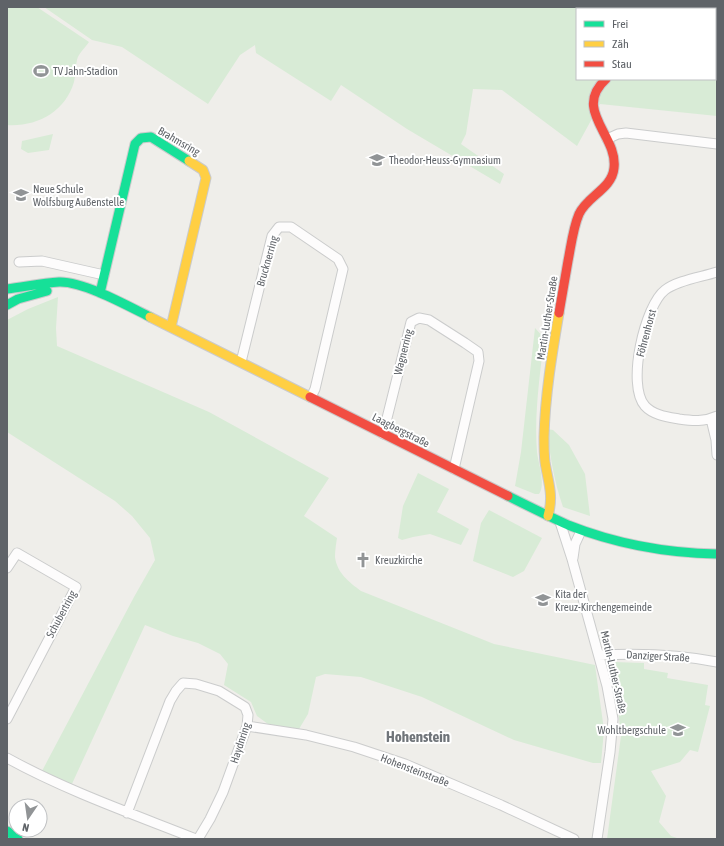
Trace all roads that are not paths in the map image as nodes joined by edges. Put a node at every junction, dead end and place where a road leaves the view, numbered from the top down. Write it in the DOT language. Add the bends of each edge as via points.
graph roads {
  1 [pos="605,80"];
  2 [pos="607,139"];
  3 [pos="717,144"];
  4 [pos="19,262"];
  5 [pos="717,272"];
  6 [pos="104,276"];
  7 [pos="32,286"];
  8 [pos="86,288"];
  9 [pos="7,289"];
  10 [pos="100,293"];
  11 [pos="7,296"];
  12 [pos="7,305"];
  13 [pos="171,327"];
  14 [pos="241,362"];
  15 [pos="310,397"];
  16 [pos="714,418"];
  17 [pos="383,434"];
  18 [pos="717,455"];
  19 [pos="454,470"];
  20 [pos="548,516"];
  21 [pos="560,522"];
  22 [pos="581,531"];
  23 [pos="717,554"];
  24 [pos="572,559"];
  25 [pos="7,568"];
  26 [pos="599,655"];
  27 [pos="717,662"];
  28 [pos="7,719"];
  29 [pos="247,726"];
  30 [pos="7,758"];
  31 [pos="127,813"];
  32 [pos="7,830"];
  33 [pos="18,839"];
  34 [pos="197,839"];
  35 [pos="574,839"];
  36 [pos="597,839"];
  1 -- 2 [label="street, Martin-Luther-Straße" via="598,88 593,107 596,119"];
  2 -- 3 [label="street" via="618,134 626,134"];
  2 -- 20 [label="street, Martin-Luther-Straße" via="614,155 614,173 605,188 580,212 573,235 555,331 544,437 544,454 552,493 552,506"];
  4 -- 6 [label="street" via="42,261"];
  5 -- 16 [label="street, Föhrenhorst" via="667,288 659,295 647,322 637,368 640,395 650,411 700,422"];
  6 -- 10 [label="street, Brahmsring"];
  6 -- 13 [label="street, Brahmsring" via="135,144 141,138 151,137 203,170 206,178"];
  7 -- 8 [label="street, Laagbergstraße" via="60,282"];
  7 -- 9 [label="street, Laagbergstraße"];
  7 -- 11 [label="street, Laagbergstraße"];
  8 -- 10 [label="street, Laagbergstraße"];
  8 -- 12 [label="street, Laagbergstraße" via="43,292"];
  10 -- 13 [label="street, Laagbergstraße"];
  13 -- 14 [label="street, Laagbergstraße"];
  14 -- 15 [label="street, Laagbergstraße"];
  14 -- 15 [label="street, Brucknerring" via="272,236 279,227 290,228 338,259 343,269 315,389"];
  15 -- 17 [label="street, Laagbergstraße"];
  16 -- 18 [label="street"];
  17 -- 19 [label="street, Laagbergstraße"];
  17 -- 19 [label="street, Wagnerring" via="411,322 418,318 429,320 478,352 479,361"];
  19 -- 20 [label="street, Laagbergstraße"];
  20 -- 21 [label="street, Laagbergstraße"];
  21 -- 22 [label="street, Laagbergstraße"];
  21 -- 24 [label="street, Martin-Luther-Straße"];
  22 -- 23 [label="street, Laagbergstraße" via="628,545 661,551"];
  22 -- 24 [label="street"];
  24 -- 26 [label="street, Martin-Luther-Straße"];
  25 -- 28 [label="street, Schubertring" via="17,553 76,587"];
  26 -- 27 [label="street, Danziger Straße" via="667,655"];
  26 -- 36 [label="street, Martin-Luther-Straße" via="613,719"];
  29 -- 31 [label="street, Haydnring" via="248,715 245,706 219,691 183,683 170,701"];
  29 -- 34 [label="street, Haydnring" via="223,792"];
  29 -- 35 [label="street, Hohensteinstraße" via="306,735 354,747 404,764"];
  30 -- 31 [label="street, Haydnring"];
  31 -- 34 [label="street, Haydnring"];
  32 -- 33 [label="street"];
}
